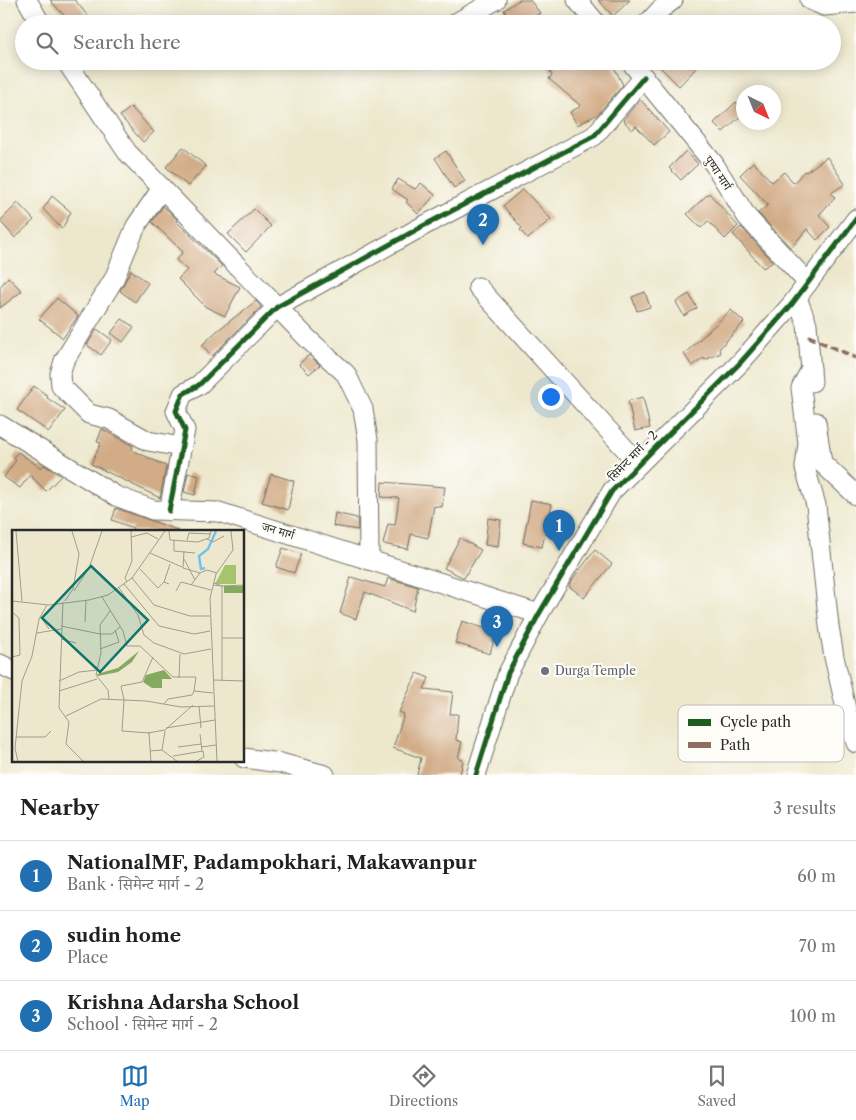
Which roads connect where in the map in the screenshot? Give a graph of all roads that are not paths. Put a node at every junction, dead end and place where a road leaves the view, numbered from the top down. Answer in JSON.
{"nodes":[{"id":1,"x":28,"y":0,"type":"edge"},
{"id":2,"x":496,"y":0,"type":"edge"},
{"id":3,"x":577,"y":0,"type":"edge"},
{"id":4,"x":673,"y":0,"type":"edge"},
{"id":5,"x":810,"y":0,"type":"edge"},
{"id":6,"x":856,"y":4,"type":"edge"},
{"id":7,"x":36,"y":15,"type":"edge"},
{"id":8,"x":470,"y":15,"type":"edge"},
{"id":9,"x":590,"y":15,"type":"edge"},
{"id":10,"x":655,"y":15,"type":"edge"},
{"id":11,"x":72,"y":70,"type":"edge"},
{"id":12,"x":638,"y":70,"type":"edge"},
{"id":13,"x":644,"y":77,"type":"junction"},
{"id":14,"x":162,"y":188,"type":"junction"},
{"id":15,"x":856,"y":219,"type":"edge"},
{"id":16,"x":478,"y":287,"type":"dead end"},
{"id":17,"x":802,"y":291,"type":"junction"},
{"id":18,"x":277,"y":307,"type":"junction"},
{"id":19,"x":811,"y":370,"type":"junction"},
{"id":20,"x":0,"y":425,"type":"edge"},
{"id":21,"x":181,"y":448,"type":"junction"},
{"id":22,"x":638,"y":464,"type":"junction"},
{"id":23,"x":856,"y":495,"type":"edge"},
{"id":24,"x":169,"y":510,"type":"junction"},
{"id":25,"x":369,"y":560,"type":"junction"},
{"id":26,"x":539,"y":614,"type":"junction"},
{"id":27,"x":0,"y":664,"type":"edge"},
{"id":28,"x":12,"y":670,"type":"edge"},
{"id":29,"x":856,"y":743,"type":"edge"},
{"id":30,"x":245,"y":758,"type":"edge"},
{"id":31,"x":324,"y":775,"type":"edge"},
{"id":32,"x":476,"y":775,"type":"edge"}],
"edges":[{"from":1,"to":7,"type":"street"},
{"from":2,"to":8,"type":"street"},
{"from":3,"to":9,"type":"street"},
{"from":4,"to":10,"type":"street"},
{"from":5,"to":6,"type":"street"},
{"from":11,"to":14,"type":"street"},
{"from":12,"to":13,"type":"street","name":"पुष्पा मार्ग"},
{"from":13,"to":17,"type":"street","name":"पुष्पा मार्ग"},
{"from":13,"to":18,"type":"street"},
{"from":14,"to":18,"type":"street"},
{"from":14,"to":21,"type":"street"},
{"from":15,"to":17,"type":"street","name":"सिमेन्ट मार्ग - 2"},
{"from":16,"to":22,"type":"street"},
{"from":17,"to":19,"type":"street"},
{"from":17,"to":22,"type":"street","name":"सिमेन्ट मार्ग - 2"},
{"from":18,"to":21,"type":"street"},
{"from":18,"to":25,"type":"street"},
{"from":19,"to":23,"type":"street"},
{"from":19,"to":29,"type":"street"},
{"from":20,"to":24,"type":"street","name":"जन मार्ग"},
{"from":21,"to":24,"type":"street"},
{"from":22,"to":26,"type":"street","name":"सिमेन्ट मार्ग - 2"},
{"from":24,"to":25,"type":"street","name":"जन मार्ग"},
{"from":25,"to":26,"type":"street","name":"जन मार्ग"},
{"from":26,"to":32,"type":"street","name":"सिमेन्ट मार्ग - 2"},
{"from":27,"to":28,"type":"street"},
{"from":30,"to":31,"type":"street"}]}
